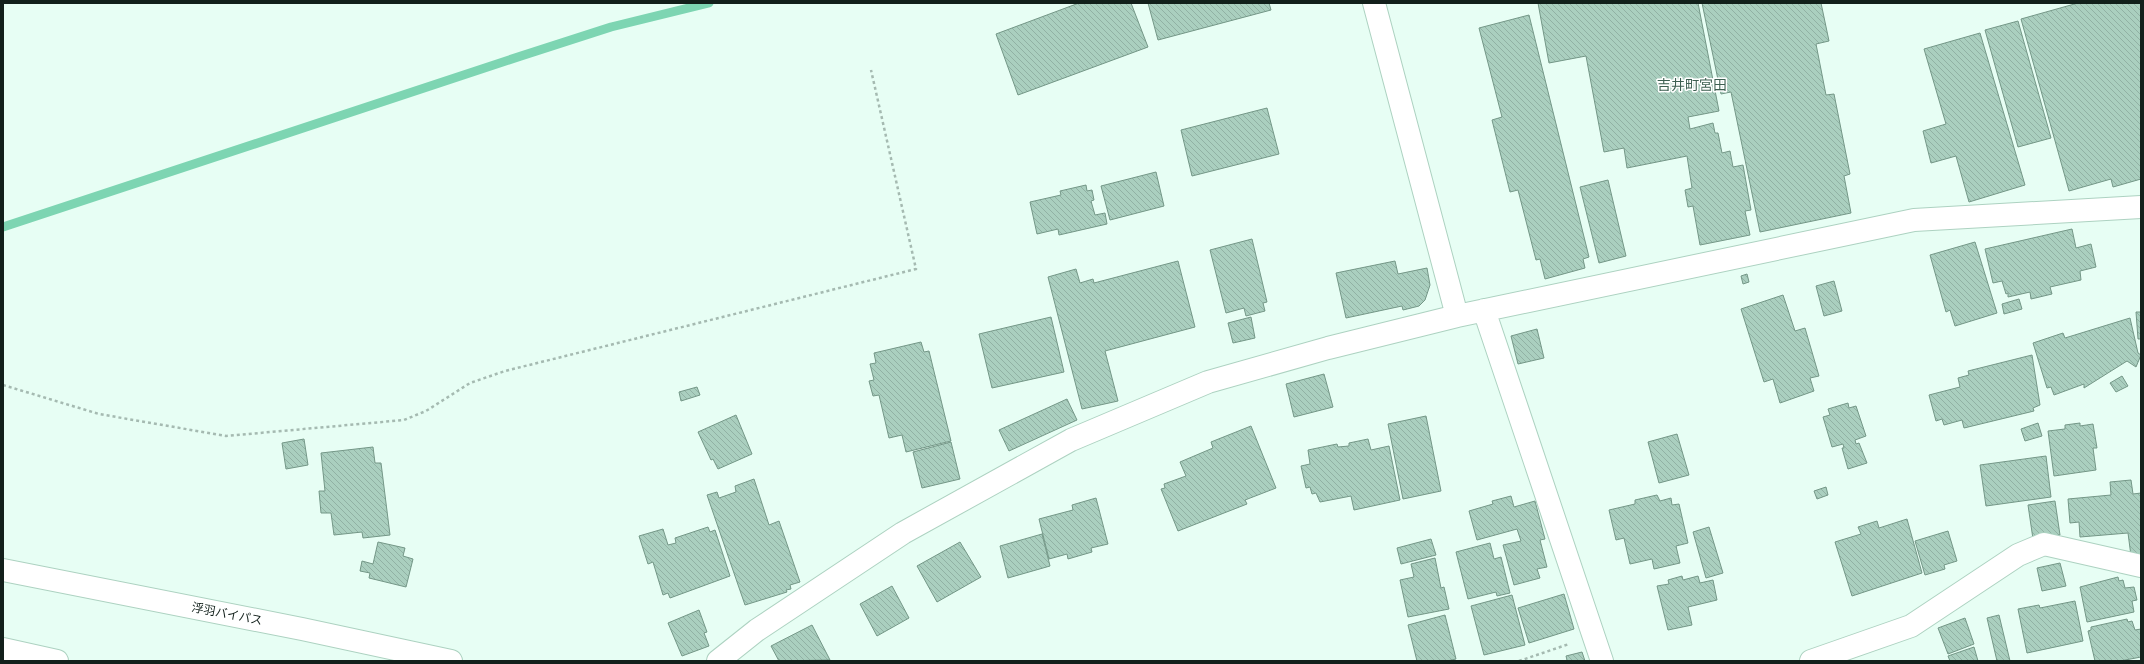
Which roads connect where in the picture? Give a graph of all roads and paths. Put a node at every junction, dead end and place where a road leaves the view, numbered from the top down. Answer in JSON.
{"nodes":[{"id":1,"x":1374,"y":3,"type":"edge"},
{"id":2,"x":871,"y":70,"type":"dead end"},
{"id":3,"x":2141,"y":207,"type":"edge"},
{"id":4,"x":1484,"y":310,"type":"junction"},
{"id":5,"x":1457,"y":316,"type":"junction"},
{"id":6,"x":3,"y":385,"type":"edge"},
{"id":7,"x":2141,"y":566,"type":"edge"},
{"id":8,"x":3,"y":570,"type":"edge"},
{"id":9,"x":757,"y":630,"type":"junction"},
{"id":10,"x":1594,"y":636,"type":"junction"},
{"id":11,"x":3,"y":649,"type":"edge"},
{"id":12,"x":57,"y":661,"type":"edge"},
{"id":13,"x":451,"y":661,"type":"edge"},
{"id":14,"x":718,"y":661,"type":"edge"},
{"id":15,"x":743,"y":661,"type":"edge"},
{"id":16,"x":1519,"y":661,"type":"edge"},
{"id":17,"x":1602,"y":661,"type":"edge"},
{"id":18,"x":1811,"y":661,"type":"edge"}],
"edges":[{"from":1,"to":5,"type":"main road"},
{"from":2,"to":6,"type":"path"},
{"from":3,"to":4,"type":"main road"},
{"from":4,"to":5,"type":"main road"},
{"from":4,"to":10,"type":"main road"},
{"from":5,"to":9,"type":"main road"},
{"from":7,"to":18,"type":"main road"},
{"from":8,"to":13,"type":"main road","name":"浮羽バイパス"},
{"from":9,"to":14,"type":"main road"},
{"from":9,"to":15,"type":"main road"},
{"from":10,"to":16,"type":"path"},
{"from":10,"to":17,"type":"main road"},
{"from":11,"to":12,"type":"main road"}]}
